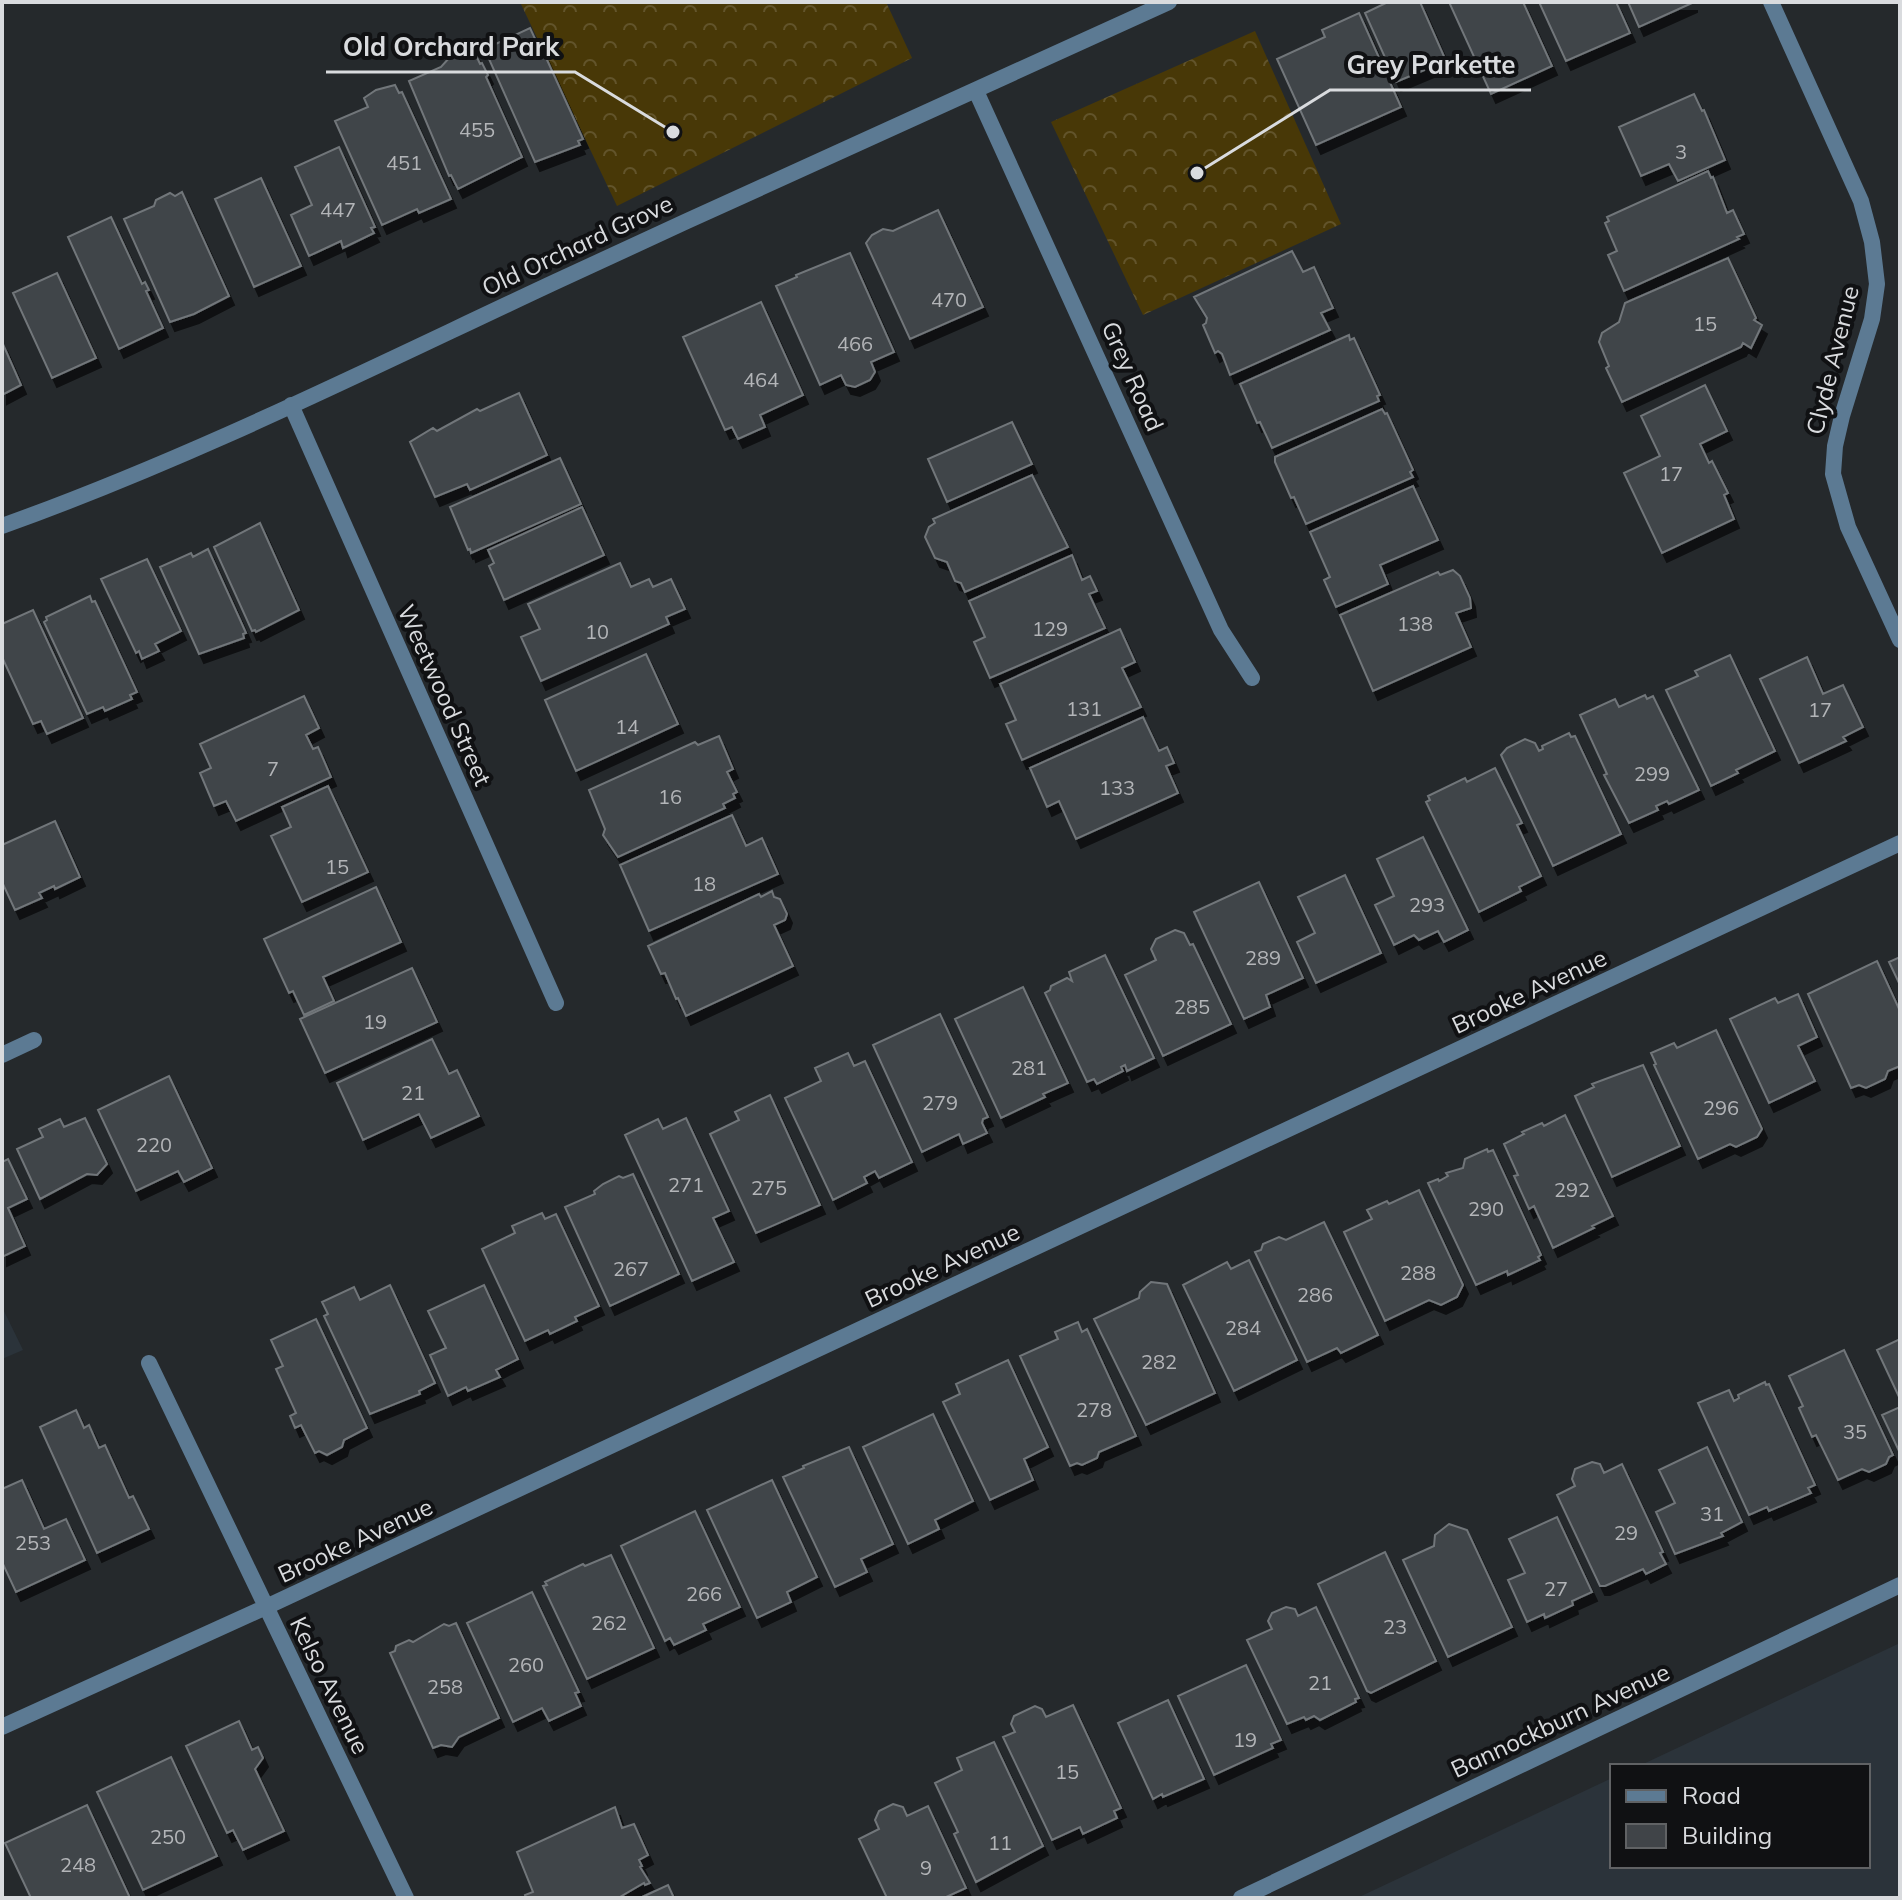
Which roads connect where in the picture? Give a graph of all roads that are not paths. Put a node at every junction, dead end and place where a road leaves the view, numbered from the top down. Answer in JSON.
{"nodes":[{"id":1,"x":1169,"y":2,"type":"edge"},
{"id":2,"x":1771,"y":2,"type":"edge"},
{"id":3,"x":976,"y":91,"type":"junction"},
{"id":4,"x":291,"y":405,"type":"junction"},
{"id":5,"x":2,"y":526,"type":"edge"},
{"id":6,"x":1900,"y":640,"type":"edge"},
{"id":7,"x":1252,"y":678,"type":"dead end"},
{"id":8,"x":1900,"y":843,"type":"edge"},
{"id":9,"x":556,"y":1003,"type":"dead end"},
{"id":10,"x":34,"y":1040,"type":"dead end"},
{"id":11,"x":2,"y":1055,"type":"edge"},
{"id":12,"x":149,"y":1363,"type":"dead end"},
{"id":13,"x":1900,"y":1585,"type":"edge"},
{"id":14,"x":266,"y":1607,"type":"junction"},
{"id":15,"x":2,"y":1727,"type":"edge"},
{"id":16,"x":406,"y":1898,"type":"edge"},
{"id":17,"x":1241,"y":1898,"type":"edge"}],
"edges":[{"from":1,"to":3,"type":"street","name":"Old Orchard Grove"},
{"from":2,"to":6,"type":"street","name":"Clyde Avenue"},
{"from":3,"to":4,"type":"street","name":"Old Orchard Grove"},
{"from":3,"to":7,"type":"street","name":"Grey Road"},
{"from":4,"to":5,"type":"street","name":"Old Orchard Grove"},
{"from":4,"to":9,"type":"street","name":"Weetwood Street"},
{"from":8,"to":14,"type":"street","name":"Brooke Avenue"},
{"from":10,"to":11,"type":"street"},
{"from":12,"to":14,"type":"street","name":"Kelso Avenue"},
{"from":13,"to":17,"type":"street","name":"Bannockburn Avenue"},
{"from":14,"to":15,"type":"street","name":"Brooke Avenue"},
{"from":14,"to":16,"type":"street","name":"Kelso Avenue"}]}
